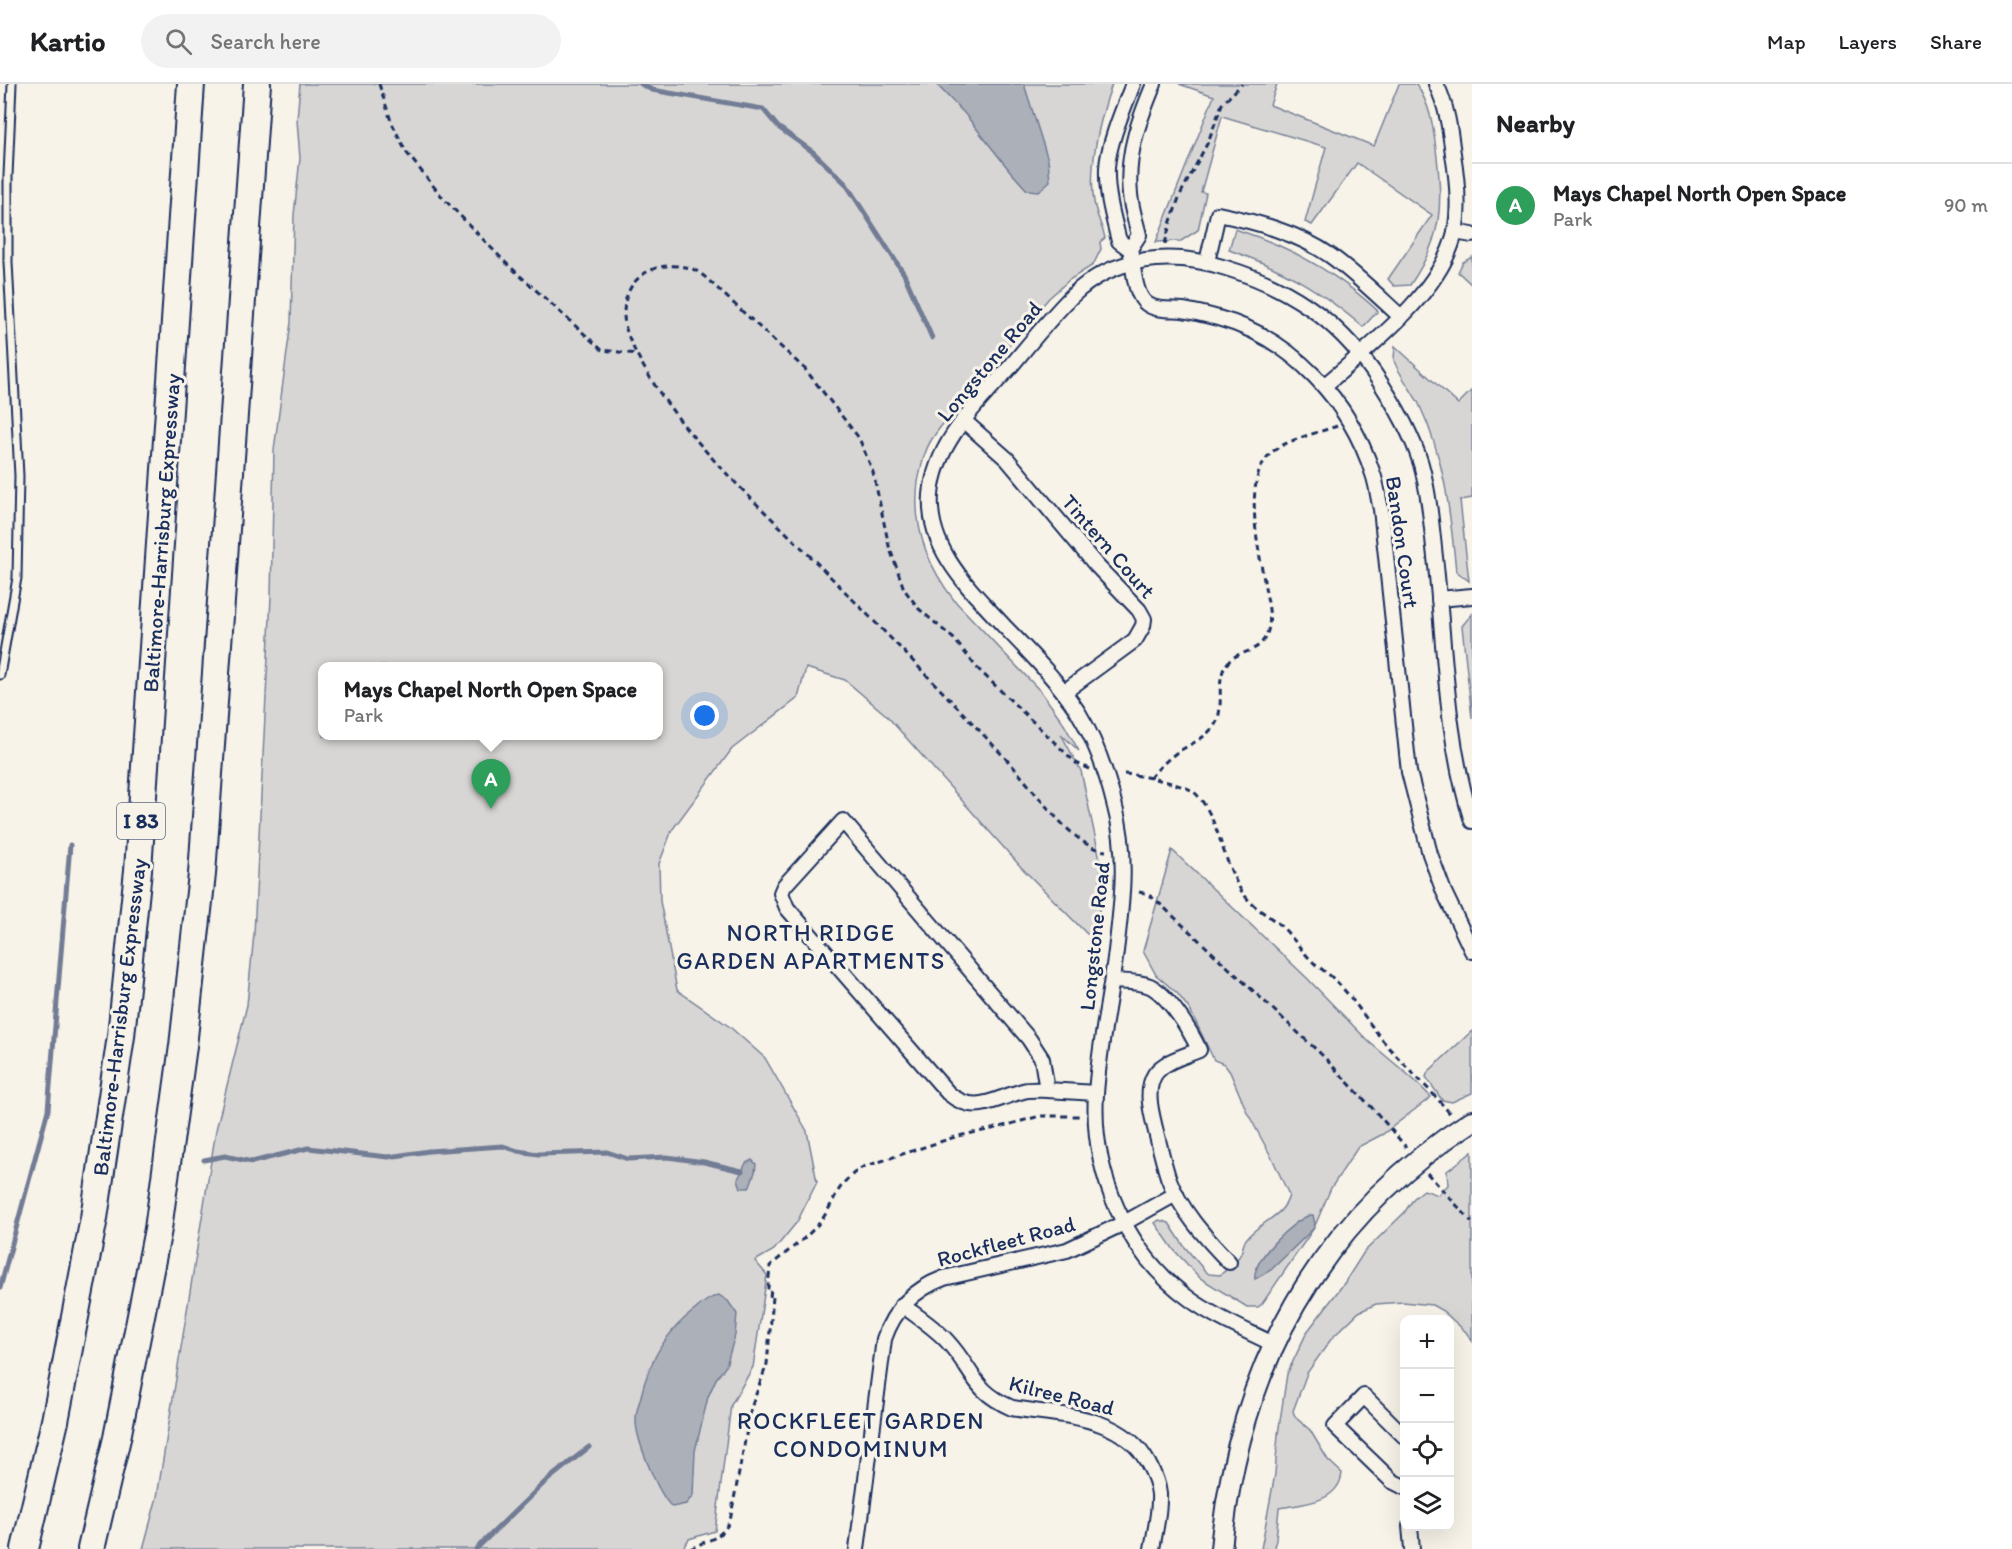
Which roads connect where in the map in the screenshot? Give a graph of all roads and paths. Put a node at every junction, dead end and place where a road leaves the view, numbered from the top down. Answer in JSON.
{"nodes":[{"id":1,"x":12,"y":84,"type":"edge"},
{"id":2,"x":191,"y":84,"type":"edge"},
{"id":3,"x":257,"y":84,"type":"edge"},
{"id":4,"x":379,"y":84,"type":"edge"},
{"id":5,"x":1133,"y":84,"type":"edge"},
{"id":6,"x":1154,"y":84,"type":"edge"},
{"id":7,"x":1242,"y":84,"type":"edge"},
{"id":8,"x":1436,"y":84,"type":"edge"},
{"id":9,"x":1455,"y":232,"type":"junction"},
{"id":10,"x":1472,"y":236,"type":"edge"},
{"id":11,"x":1131,"y":255,"type":"junction"},
{"id":12,"x":1162,"y":257,"type":"junction"},
{"id":13,"x":1207,"y":262,"type":"junction"},
{"id":14,"x":1401,"y":317,"type":"junction"},
{"id":15,"x":637,"y":354,"type":"junction"},
{"id":16,"x":1361,"y":354,"type":"junction"},
{"id":17,"x":1324,"y":386,"type":"junction"},
{"id":18,"x":963,"y":420,"type":"junction"},
{"id":19,"x":1350,"y":423,"type":"junction"},
{"id":20,"x":1472,"y":596,"type":"edge"},
{"id":21,"x":1439,"y":599,"type":"junction"},
{"id":22,"x":0,"y":675,"type":"edge"},
{"id":23,"x":1064,"y":692,"type":"junction"},
{"id":24,"x":1124,"y":774,"type":"dead end"},
{"id":25,"x":1107,"y":776,"type":"junction"},
{"id":26,"x":1150,"y":778,"type":"junction"},
{"id":27,"x":1471,"y":814,"type":"edge"},
{"id":28,"x":1106,"y":851,"type":"dead end"},
{"id":29,"x":1139,"y":892,"type":"dead end"},
{"id":30,"x":1472,"y":951,"type":"edge"},
{"id":31,"x":1112,"y":981,"type":"junction"},
{"id":32,"x":1047,"y":1090,"type":"junction"},
{"id":33,"x":1096,"y":1093,"type":"junction"},
{"id":34,"x":1080,"y":1116,"type":"dead end"},
{"id":35,"x":1467,"y":1125,"type":"edge"},
{"id":36,"x":1416,"y":1161,"type":"junction"},
{"id":37,"x":1176,"y":1194,"type":"junction"},
{"id":38,"x":1472,"y":1222,"type":"edge"},
{"id":39,"x":1124,"y":1223,"type":"junction"},
{"id":40,"x":1229,"y":1262,"type":"dead end"},
{"id":41,"x":902,"y":1305,"type":"junction"},
{"id":42,"x":1273,"y":1344,"type":"junction"},
{"id":43,"x":1400,"y":1432,"type":"edge"},
{"id":44,"x":1400,"y":1485,"type":"edge"},
{"id":45,"x":1410,"y":1531,"type":"edge"},
{"id":46,"x":25,"y":1549,"type":"edge"},
{"id":47,"x":91,"y":1549,"type":"edge"},
{"id":48,"x":690,"y":1549,"type":"edge"},
{"id":49,"x":857,"y":1549,"type":"edge"},
{"id":50,"x":1152,"y":1549,"type":"edge"},
{"id":51,"x":1221,"y":1549,"type":"edge"},
{"id":52,"x":1412,"y":1549,"type":"edge"}],
"edges":[{"from":1,"to":22,"type":"lane"},
{"from":2,"to":46,"type":"highway","name":"Baltimore-Harrisburg Expressway","number":"I 83"},
{"from":3,"to":47,"type":"highway"},
{"from":4,"to":15,"type":"path"},
{"from":5,"to":11,"type":"street"},
{"from":6,"to":11,"type":"street"},
{"from":7,"to":12,"type":"path"},
{"from":8,"to":9,"type":"street"},
{"from":9,"to":10,"type":"street"},
{"from":9,"to":14,"type":"street"},
{"from":11,"to":12,"type":"street","name":"Longstone Road"},
{"from":11,"to":17,"type":"street","name":"Bandon Court"},
{"from":11,"to":18,"type":"street","name":"Longstone Road"},
{"from":12,"to":13,"type":"street","name":"Longstone Road"},
{"from":13,"to":14,"type":"street"},
{"from":13,"to":16,"type":"street","name":"Longstone Road"},
{"from":14,"to":16,"type":"street"},
{"from":15,"to":25,"type":"path"},
{"from":15,"to":28,"type":"path"},
{"from":16,"to":17,"type":"street"},
{"from":16,"to":21,"type":"street","name":"Longstone Road"},
{"from":17,"to":19,"type":"street","name":"Bandon Court"},
{"from":18,"to":23,"type":"street","name":"Longstone Road"},
{"from":18,"to":23,"type":"street","name":"Tintern Court"},
{"from":19,"to":26,"type":"path"},
{"from":19,"to":30,"type":"street","name":"Bandon Court"},
{"from":20,"to":21,"type":"street"},
{"from":21,"to":27,"type":"street","name":"Longstone Road"},
{"from":23,"to":25,"type":"street","name":"Longstone Road"},
{"from":24,"to":26,"type":"path"},
{"from":25,"to":31,"type":"street","name":"Longstone Road"},
{"from":26,"to":35,"type":"path"},
{"from":29,"to":36,"type":"path"},
{"from":31,"to":33,"type":"street","name":"Longstone Road"},
{"from":31,"to":37,"type":"street"},
{"from":32,"to":32,"type":"street"},
{"from":32,"to":33,"type":"street"},
{"from":33,"to":39,"type":"street","name":"Longstone Road"},
{"from":34,"to":48,"type":"path"},
{"from":35,"to":36,"type":"main road"},
{"from":36,"to":38,"type":"path"},
{"from":36,"to":42,"type":"main road"},
{"from":37,"to":39,"type":"street","name":"Rockfleet Road"},
{"from":37,"to":40,"type":"street"},
{"from":39,"to":41,"type":"street","name":"Rockfleet Road"},
{"from":39,"to":42,"type":"street","name":"Longstone Road"},
{"from":41,"to":49,"type":"street","name":"Rockfleet Road"},
{"from":41,"to":50,"type":"street","name":"Kilree Road"},
{"from":42,"to":51,"type":"main road"},
{"from":43,"to":44,"type":"street"},
{"from":45,"to":52,"type":"street"}]}
